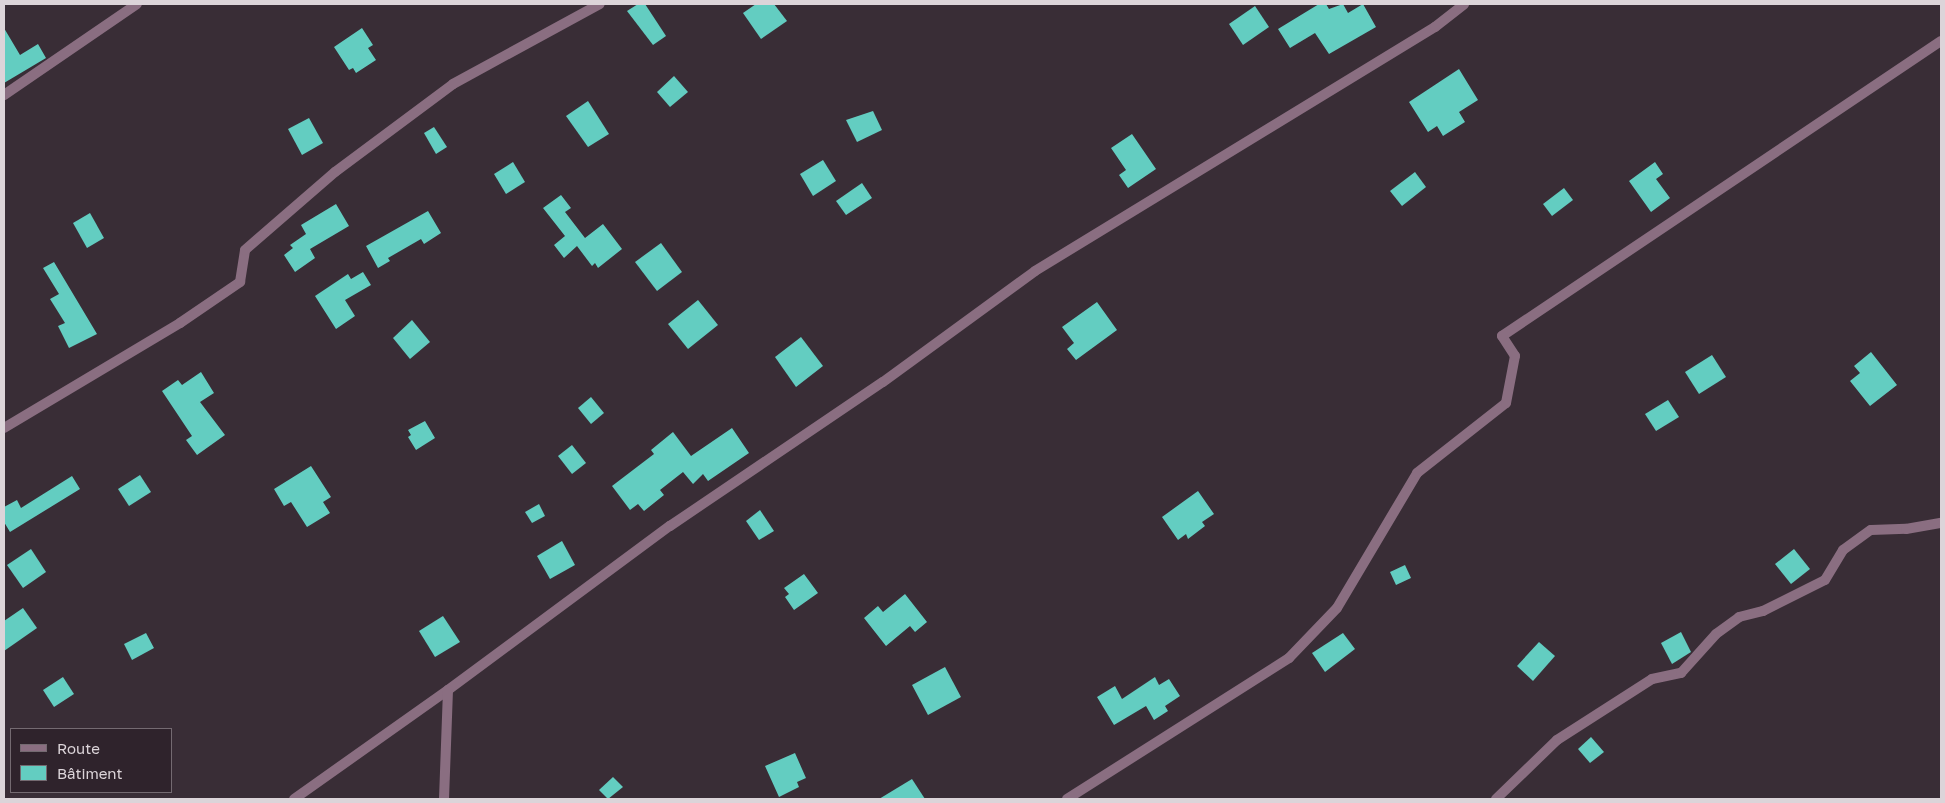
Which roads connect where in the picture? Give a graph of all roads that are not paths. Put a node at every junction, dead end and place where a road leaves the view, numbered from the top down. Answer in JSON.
{"nodes":[{"id":1,"x":137,"y":4,"type":"edge"},
{"id":2,"x":600,"y":4,"type":"edge"},
{"id":3,"x":1464,"y":4,"type":"edge"},
{"id":4,"x":1941,"y":41,"type":"edge"},
{"id":5,"x":4,"y":95,"type":"edge"},
{"id":6,"x":4,"y":428,"type":"edge"},
{"id":7,"x":1941,"y":523,"type":"edge"},
{"id":8,"x":448,"y":690,"type":"junction"},
{"id":9,"x":294,"y":799,"type":"edge"},
{"id":10,"x":444,"y":799,"type":"edge"},
{"id":11,"x":1066,"y":799,"type":"edge"},
{"id":12,"x":1496,"y":799,"type":"edge"}],
"edges":[{"from":1,"to":5,"type":"street"},
{"from":2,"to":6,"type":"street"},
{"from":3,"to":8,"type":"street"},
{"from":4,"to":11,"type":"street"},
{"from":7,"to":12,"type":"street"},
{"from":8,"to":9,"type":"street"},
{"from":8,"to":10,"type":"street"}]}
